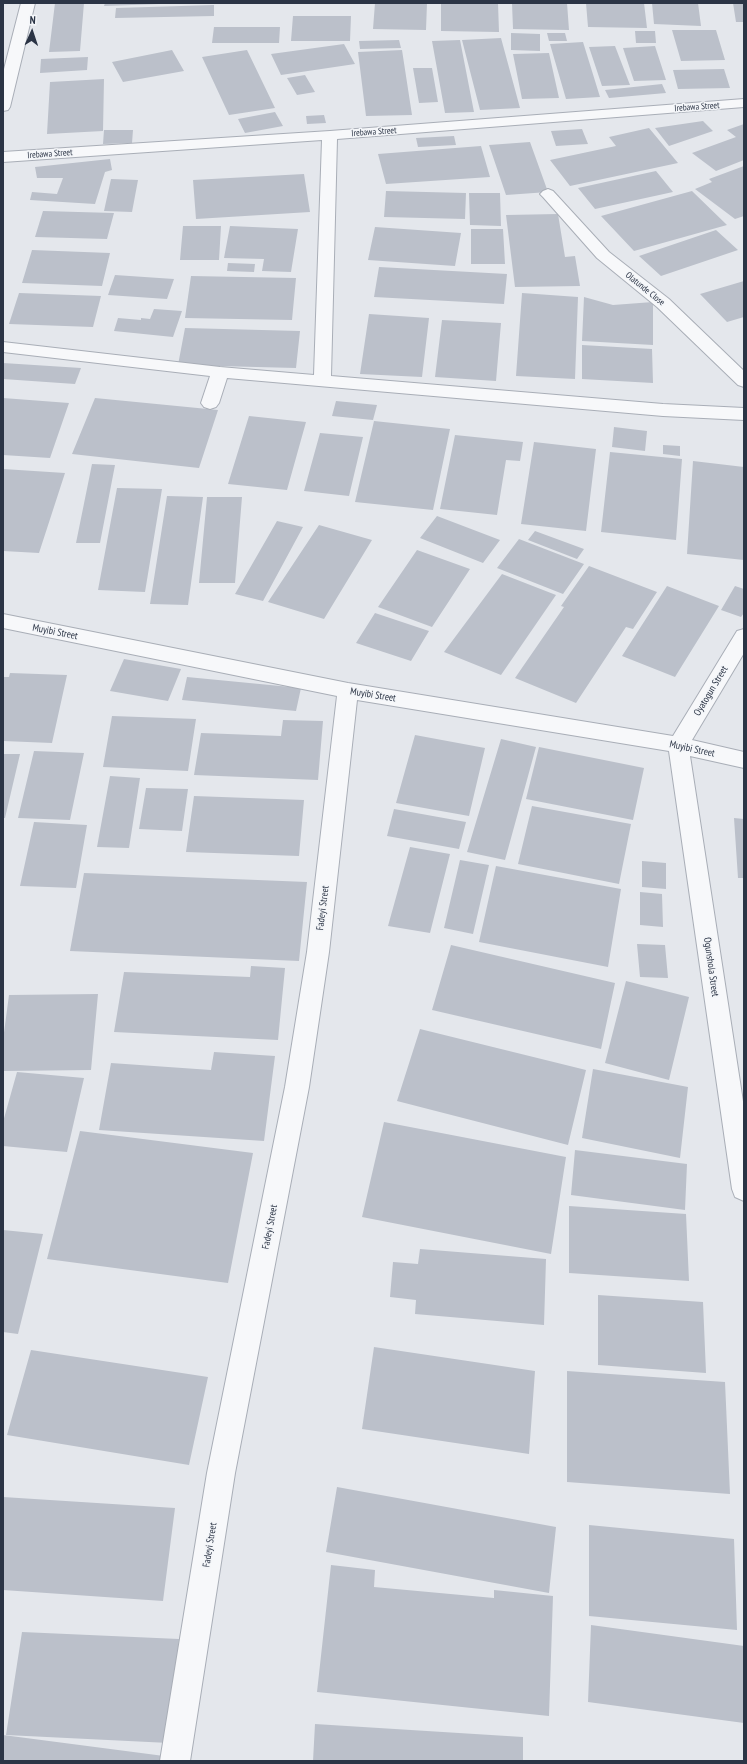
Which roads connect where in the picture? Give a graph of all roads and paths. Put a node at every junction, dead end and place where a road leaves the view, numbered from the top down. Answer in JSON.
{"nodes":[{"id":1,"x":28,"y":3,"type":"edge"},
{"id":2,"x":743,"y":105,"type":"edge"},
{"id":3,"x":3,"y":107,"type":"edge"},
{"id":4,"x":330,"y":135,"type":"junction"},
{"id":5,"x":3,"y":158,"type":"edge"},
{"id":6,"x":548,"y":194,"type":"dead end"},
{"id":7,"x":3,"y":347,"type":"edge"},
{"id":8,"x":220,"y":372,"type":"junction"},
{"id":9,"x":322,"y":379,"type":"junction"},
{"id":10,"x":744,"y":381,"type":"edge"},
{"id":11,"x":210,"y":403,"type":"dead end"},
{"id":12,"x":744,"y":414,"type":"edge"},
{"id":13,"x":3,"y":621,"type":"edge"},
{"id":14,"x":744,"y":636,"type":"edge"},
{"id":15,"x":348,"y":691,"type":"junction"},
{"id":16,"x":678,"y":745,"type":"junction"},
{"id":17,"x":744,"y":760,"type":"edge"},
{"id":18,"x":744,"y":1189,"type":"edge"},
{"id":19,"x":175,"y":1761,"type":"edge"}],
"edges":[{"from":1,"to":3,"type":"street"},
{"from":2,"to":4,"type":"street","name":"Irebawa Street"},
{"from":4,"to":5,"type":"street","name":"Irebawa Street"},
{"from":4,"to":9,"type":"street"},
{"from":6,"to":10,"type":"street","name":"Olatunde Close"},
{"from":7,"to":8,"type":"street"},
{"from":8,"to":9,"type":"street"},
{"from":8,"to":11,"type":"street"},
{"from":9,"to":12,"type":"street"},
{"from":13,"to":15,"type":"street","name":"Muyibi Street"},
{"from":14,"to":16,"type":"street","name":"Oyatogun Street"},
{"from":15,"to":16,"type":"street","name":"Muyibi Street"},
{"from":15,"to":19,"type":"street","name":"Fadeyi Street"},
{"from":16,"to":17,"type":"street","name":"Muyibi Street"},
{"from":16,"to":18,"type":"street","name":"Ogunshola Street"}]}
